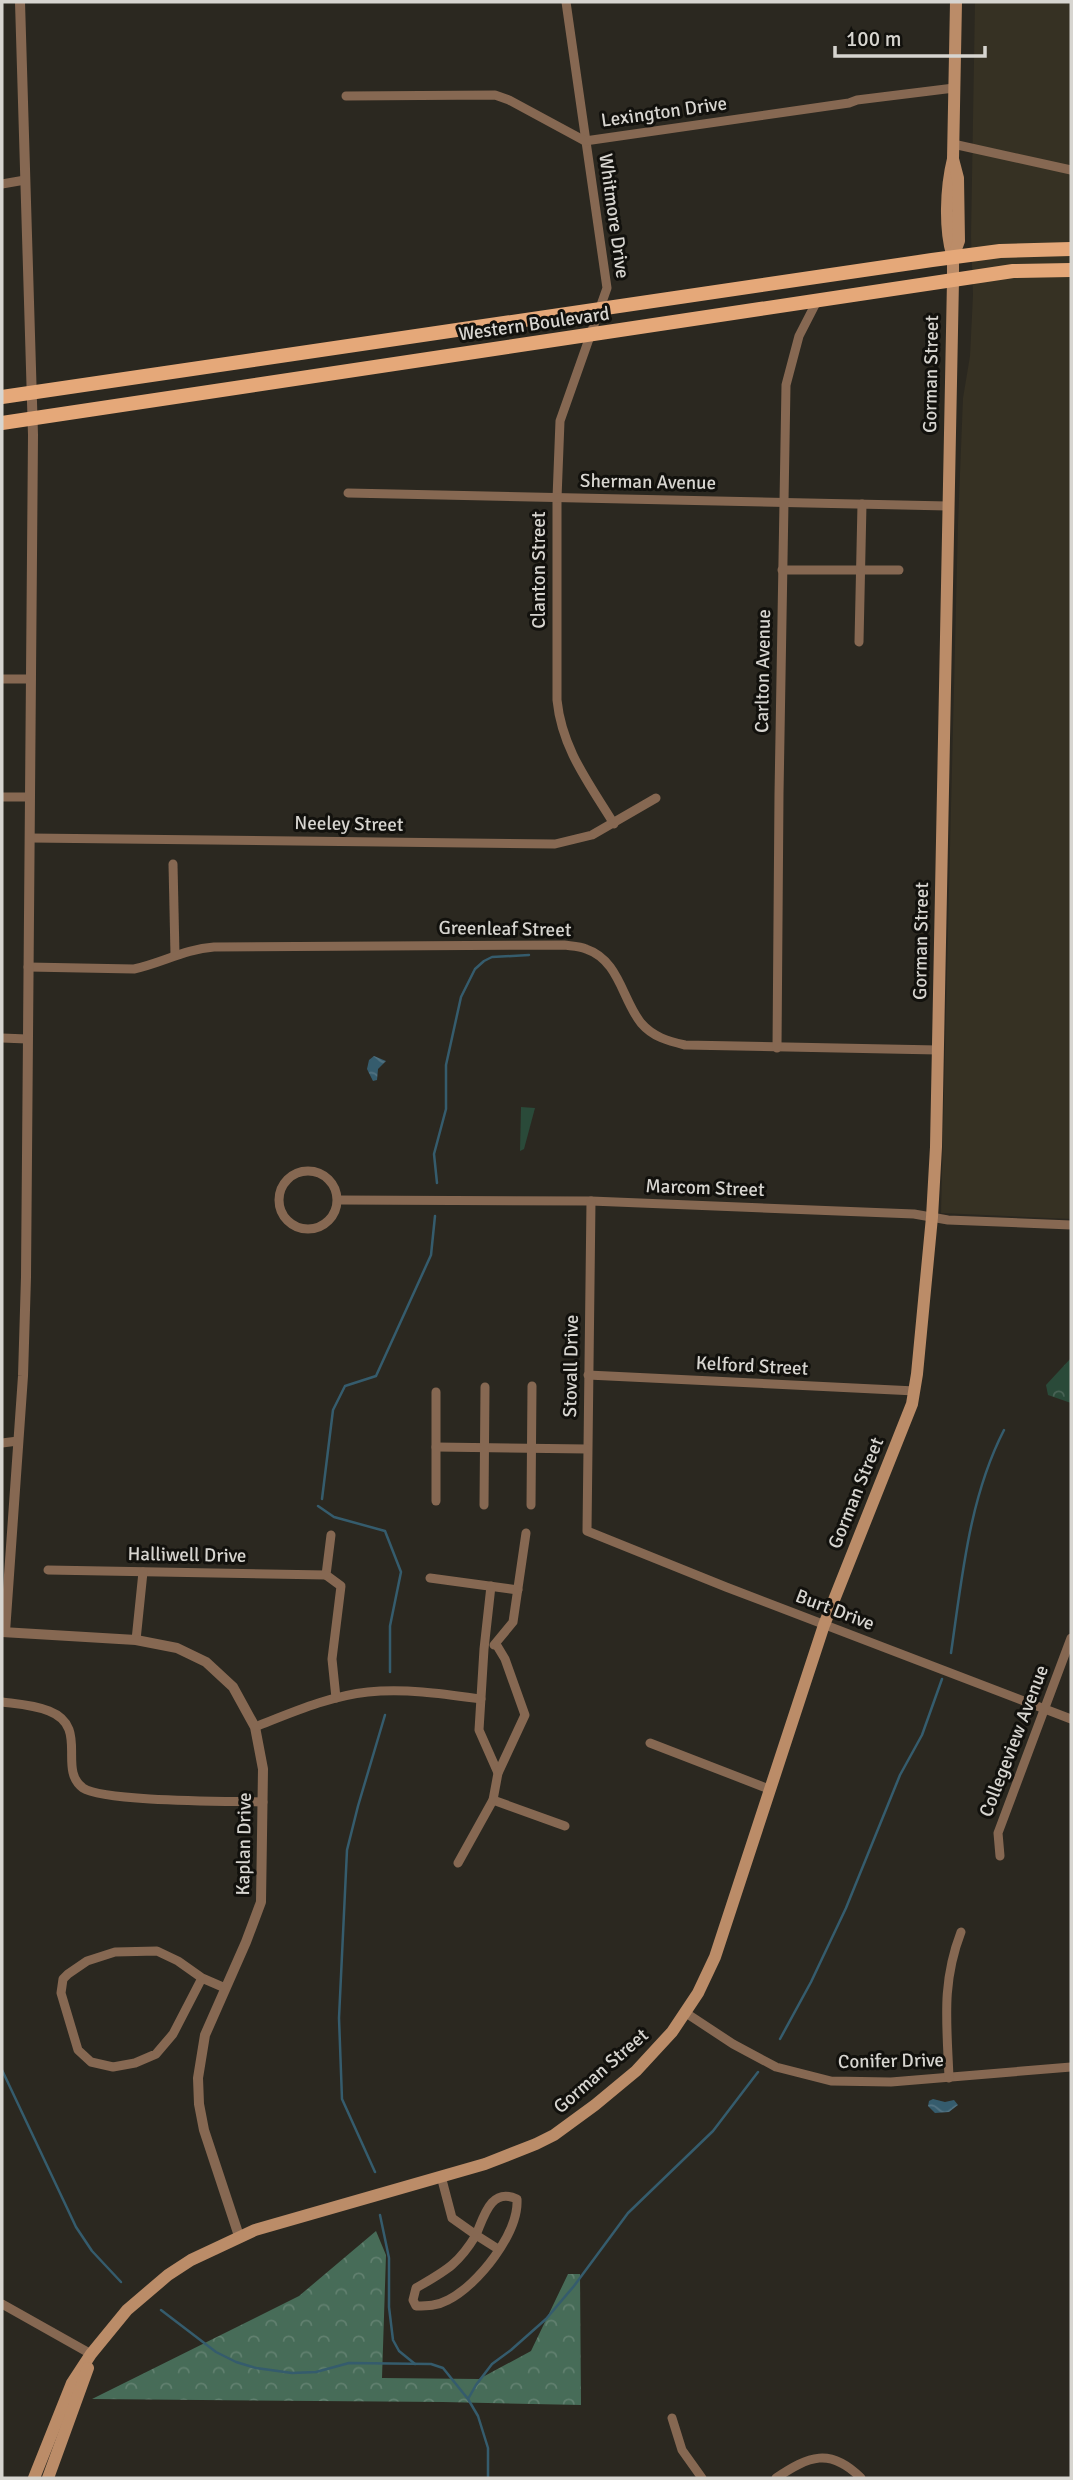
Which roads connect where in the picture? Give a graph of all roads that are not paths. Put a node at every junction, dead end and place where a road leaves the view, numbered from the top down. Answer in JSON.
{"nodes":[{"id":1,"x":20,"y":2,"type":"edge"},
{"id":2,"x":566,"y":2,"type":"edge"},
{"id":3,"x":956,"y":2,"type":"edge"},
{"id":4,"x":954,"y":88,"type":"junction"},
{"id":5,"x":346,"y":96,"type":"dead end"},
{"id":6,"x":586,"y":141,"type":"junction"},
{"id":7,"x":953,"y":144,"type":"junction"},
{"id":8,"x":1071,"y":170,"type":"edge"},
{"id":9,"x":25,"y":180,"type":"junction"},
{"id":10,"x":2,"y":184,"type":"edge"},
{"id":11,"x":1071,"y":249,"type":"edge"},
{"id":12,"x":953,"y":257,"type":"junction"},
{"id":13,"x":1071,"y":270,"type":"edge"},
{"id":14,"x":953,"y":280,"type":"junction"},
{"id":15,"x":817,"y":301,"type":"junction"},
{"id":16,"x":600,"y":310,"type":"junction"},
{"id":17,"x":590,"y":335,"type":"junction"},
{"id":18,"x":2,"y":397,"type":"edge"},
{"id":19,"x":32,"y":405,"type":"junction"},
{"id":20,"x":2,"y":423,"type":"edge"},
{"id":21,"x":348,"y":493,"type":"dead end"},
{"id":22,"x":557,"y":498,"type":"junction"},
{"id":23,"x":784,"y":502,"type":"junction"},
{"id":24,"x":862,"y":504,"type":"junction"},
{"id":25,"x":948,"y":506,"type":"junction"},
{"id":26,"x":782,"y":570,"type":"junction"},
{"id":27,"x":860,"y":570,"type":"junction"},
{"id":28,"x":899,"y":570,"type":"dead end"},
{"id":29,"x":859,"y":642,"type":"dead end"},
{"id":30,"x":2,"y":679,"type":"edge"},
{"id":31,"x":31,"y":679,"type":"junction"},
{"id":32,"x":2,"y":797,"type":"edge"},
{"id":33,"x":30,"y":797,"type":"junction"},
{"id":34,"x":656,"y":798,"type":"dead end"},
{"id":35,"x":614,"y":824,"type":"junction"},
{"id":36,"x":30,"y":838,"type":"junction"},
{"id":37,"x":173,"y":864,"type":"dead end"},
{"id":38,"x":175,"y":955,"type":"junction"},
{"id":39,"x":28,"y":967,"type":"junction"},
{"id":40,"x":2,"y":1038,"type":"edge"},
{"id":41,"x":27,"y":1039,"type":"junction"},
{"id":42,"x":777,"y":1048,"type":"junction"},
{"id":43,"x":938,"y":1050,"type":"junction"},
{"id":44,"x":338,"y":1200,"type":"junction"},
{"id":45,"x":591,"y":1201,"type":"junction"},
{"id":46,"x":932,"y":1217,"type":"junction"},
{"id":47,"x":1071,"y":1225,"type":"edge"},
{"id":48,"x":588,"y":1376,"type":"junction"},
{"id":49,"x":532,"y":1386,"type":"dead end"},
{"id":50,"x":485,"y":1387,"type":"dead end"},
{"id":51,"x":915,"y":1391,"type":"junction"},
{"id":52,"x":436,"y":1392,"type":"dead end"},
{"id":53,"x":18,"y":1441,"type":"junction"},
{"id":54,"x":2,"y":1443,"type":"edge"},
{"id":55,"x":436,"y":1447,"type":"junction"},
{"id":56,"x":484,"y":1447,"type":"junction"},
{"id":57,"x":532,"y":1448,"type":"junction"},
{"id":58,"x":587,"y":1448,"type":"junction"},
{"id":59,"x":436,"y":1501,"type":"dead end"},
{"id":60,"x":484,"y":1504,"type":"dead end"},
{"id":61,"x":531,"y":1505,"type":"dead end"},
{"id":62,"x":587,"y":1531,"type":"joint"},
{"id":63,"x":526,"y":1533,"type":"dead end"},
{"id":64,"x":331,"y":1535,"type":"dead end"},
{"id":65,"x":48,"y":1570,"type":"dead end"},
{"id":66,"x":143,"y":1572,"type":"junction"},
{"id":67,"x":326,"y":1575,"type":"junction"},
{"id":68,"x":430,"y":1578,"type":"dead end"},
{"id":69,"x":491,"y":1586,"type":"junction"},
{"id":70,"x":518,"y":1590,"type":"junction"},
{"id":71,"x":824,"y":1625,"type":"junction"},
{"id":72,"x":3,"y":1632,"type":"edge"},
{"id":73,"x":1071,"y":1638,"type":"edge"},
{"id":74,"x":136,"y":1640,"type":"junction"},
{"id":75,"x":496,"y":1644,"type":"junction"},
{"id":76,"x":484,"y":1649,"type":"junction"},
{"id":77,"x":336,"y":1698,"type":"junction"},
{"id":78,"x":481,"y":1699,"type":"junction"},
{"id":79,"x":2,"y":1702,"type":"edge"},
{"id":80,"x":1045,"y":1709,"type":"junction"},
{"id":81,"x":1071,"y":1719,"type":"edge"},
{"id":82,"x":255,"y":1727,"type":"junction"},
{"id":83,"x":650,"y":1743,"type":"dead end"},
{"id":84,"x":498,"y":1773,"type":"junction"},
{"id":85,"x":769,"y":1789,"type":"junction"},
{"id":86,"x":493,"y":1800,"type":"junction"},
{"id":87,"x":263,"y":1802,"type":"junction"},
{"id":88,"x":565,"y":1826,"type":"dead end"},
{"id":89,"x":1000,"y":1856,"type":"dead end"},
{"id":90,"x":458,"y":1863,"type":"dead end"},
{"id":91,"x":961,"y":1933,"type":"dead end"},
{"id":92,"x":202,"y":1978,"type":"junction"},
{"id":93,"x":225,"y":1988,"type":"junction"},
{"id":94,"x":685,"y":2013,"type":"junction"},
{"id":95,"x":1071,"y":2067,"type":"edge"},
{"id":96,"x":949,"y":2078,"type":"junction"},
{"id":97,"x":441,"y":2176,"type":"junction"},
{"id":98,"x":476,"y":2235,"type":"junction"},
{"id":99,"x":239,"y":2236,"type":"junction"},
{"id":100,"x":498,"y":2249,"type":"junction"},
{"id":101,"x":2,"y":2304,"type":"edge"},
{"id":102,"x":91,"y":2354,"type":"junction"},
{"id":103,"x":672,"y":2418,"type":"dead end"},
{"id":104,"x":34,"y":2478,"type":"edge"},
{"id":105,"x":48,"y":2478,"type":"edge"},
{"id":106,"x":702,"y":2478,"type":"edge"},
{"id":107,"x":776,"y":2478,"type":"edge"},
{"id":108,"x":861,"y":2478,"type":"edge"}],
"edges":[{"from":1,"to":9,"type":"street"},
{"from":2,"to":6,"type":"street","name":"Whitmore Drive"},
{"from":3,"to":4,"type":"main road","name":"Gorman Street"},
{"from":4,"to":6,"type":"street","name":"Lexington Drive"},
{"from":4,"to":7,"type":"main road","name":"Gorman Street"},
{"from":5,"to":6,"type":"street","name":"Lexington Drive"},
{"from":6,"to":16,"type":"street","name":"Whitmore Drive"},
{"from":7,"to":8,"type":"street"},
{"from":7,"to":12,"type":"main road","name":"Gorman Street"},
{"from":9,"to":10,"type":"street"},
{"from":9,"to":19,"type":"street"},
{"from":11,"to":12,"type":"main road","name":"Western Boulevard"},
{"from":12,"to":14,"type":"main road","name":"Gorman Street"},
{"from":12,"to":16,"type":"main road","name":"Western Boulevard"},
{"from":13,"to":14,"type":"main road","name":"Western Boulevard"},
{"from":14,"to":15,"type":"main road","name":"Western Boulevard"},
{"from":14,"to":25,"type":"main road","name":"Gorman Street"},
{"from":15,"to":17,"type":"main road","name":"Western Boulevard"},
{"from":15,"to":23,"type":"street","name":"Carlton Avenue"},
{"from":16,"to":17,"type":"street","name":"Clanton Street"},
{"from":16,"to":19,"type":"main road","name":"Western Boulevard"},
{"from":17,"to":19,"type":"main road","name":"Western Boulevard"},
{"from":17,"to":22,"type":"street","name":"Clanton Street"},
{"from":18,"to":19,"type":"main road","name":"Western Boulevard"},
{"from":19,"to":20,"type":"main road","name":"Western Boulevard"},
{"from":19,"to":31,"type":"street"},
{"from":21,"to":22,"type":"street","name":"Sherman Avenue"},
{"from":22,"to":23,"type":"street","name":"Sherman Avenue"},
{"from":22,"to":35,"type":"street","name":"Clanton Street"},
{"from":23,"to":24,"type":"street","name":"Sherman Avenue"},
{"from":23,"to":26,"type":"street","name":"Carlton Avenue"},
{"from":24,"to":25,"type":"street","name":"Sherman Avenue"},
{"from":24,"to":27,"type":"street"},
{"from":25,"to":43,"type":"main road","name":"Gorman Street"},
{"from":26,"to":27,"type":"street"},
{"from":26,"to":42,"type":"street","name":"Carlton Avenue"},
{"from":27,"to":28,"type":"street"},
{"from":27,"to":29,"type":"street"},
{"from":30,"to":31,"type":"street"},
{"from":31,"to":33,"type":"street"},
{"from":32,"to":33,"type":"street"},
{"from":33,"to":36,"type":"street"},
{"from":34,"to":35,"type":"street","name":"Neeley Street"},
{"from":35,"to":36,"type":"street","name":"Neeley Street"},
{"from":36,"to":39,"type":"street"},
{"from":37,"to":38,"type":"street"},
{"from":38,"to":39,"type":"street","name":"Greenleaf Street"},
{"from":38,"to":42,"type":"street","name":"Greenleaf Street"},
{"from":39,"to":41,"type":"street"},
{"from":40,"to":41,"type":"street"},
{"from":41,"to":53,"type":"street"},
{"from":42,"to":43,"type":"street","name":"Greenleaf Street"},
{"from":43,"to":46,"type":"main road","name":"Gorman Street"},
{"from":44,"to":44,"type":"street"},
{"from":44,"to":45,"type":"street","name":"Marcom Street"},
{"from":45,"to":46,"type":"street","name":"Marcom Street"},
{"from":45,"to":48,"type":"street","name":"Stovall Drive"},
{"from":46,"to":47,"type":"street","name":"Marcom Street"},
{"from":46,"to":51,"type":"main road","name":"Gorman Street"},
{"from":48,"to":51,"type":"street","name":"Kelford Street"},
{"from":48,"to":58,"type":"street","name":"Stovall Drive"},
{"from":49,"to":57,"type":"street"},
{"from":50,"to":56,"type":"street"},
{"from":51,"to":71,"type":"main road","name":"Gorman Street"},
{"from":52,"to":55,"type":"street"},
{"from":53,"to":54,"type":"street"},
{"from":53,"to":72,"type":"street"},
{"from":55,"to":56,"type":"street"},
{"from":55,"to":59,"type":"street"},
{"from":56,"to":57,"type":"street"},
{"from":56,"to":60,"type":"street"},
{"from":57,"to":58,"type":"street"},
{"from":57,"to":61,"type":"street"},
{"from":58,"to":62,"type":"street","name":"Stovall Drive"},
{"from":62,"to":71,"type":"street","name":"Burt Drive"},
{"from":63,"to":70,"type":"street"},
{"from":64,"to":67,"type":"street"},
{"from":65,"to":66,"type":"street","name":"Halliwell Drive"},
{"from":66,"to":67,"type":"street","name":"Halliwell Drive"},
{"from":66,"to":74,"type":"street"},
{"from":67,"to":77,"type":"street"},
{"from":68,"to":69,"type":"street"},
{"from":69,"to":70,"type":"street"},
{"from":69,"to":76,"type":"street"},
{"from":70,"to":75,"type":"street"},
{"from":71,"to":80,"type":"street","name":"Burt Drive"},
{"from":71,"to":85,"type":"main road","name":"Gorman Street"},
{"from":72,"to":74,"type":"street","name":"Kaplan Drive"},
{"from":73,"to":80,"type":"street","name":"Collegeview Avenue"},
{"from":74,"to":82,"type":"street","name":"Kaplan Drive"},
{"from":75,"to":76,"type":"street"},
{"from":75,"to":84,"type":"street"},
{"from":76,"to":78,"type":"street"},
{"from":77,"to":78,"type":"street"},
{"from":77,"to":82,"type":"street"},
{"from":78,"to":84,"type":"street"},
{"from":79,"to":87,"type":"street"},
{"from":80,"to":81,"type":"street","name":"Burt Drive"},
{"from":80,"to":89,"type":"street","name":"Collegeview Avenue"},
{"from":82,"to":87,"type":"street","name":"Kaplan Drive"},
{"from":83,"to":85,"type":"street"},
{"from":84,"to":86,"type":"street"},
{"from":85,"to":94,"type":"main road","name":"Gorman Street"},
{"from":86,"to":88,"type":"street"},
{"from":86,"to":90,"type":"street"},
{"from":87,"to":93,"type":"street","name":"Kaplan Drive"},
{"from":91,"to":96,"type":"street"},
{"from":92,"to":92,"type":"street"},
{"from":92,"to":93,"type":"street"},
{"from":93,"to":99,"type":"street","name":"Kaplan Drive"},
{"from":94,"to":96,"type":"street","name":"Conifer Drive"},
{"from":94,"to":97,"type":"main road","name":"Gorman Street"},
{"from":95,"to":96,"type":"street","name":"Conifer Drive"},
{"from":97,"to":98,"type":"street"},
{"from":97,"to":99,"type":"main road","name":"Gorman Street"},
{"from":98,"to":100,"type":"street"},
{"from":98,"to":100,"type":"street"},
{"from":98,"to":100,"type":"street"},
{"from":99,"to":102,"type":"main road","name":"Gorman Street"},
{"from":101,"to":102,"type":"street"},
{"from":102,"to":104,"type":"main road","name":"Gorman Street"},
{"from":102,"to":105,"type":"main road","name":"Gorman Street"},
{"from":103,"to":106,"type":"street"},
{"from":107,"to":108,"type":"street"}]}
